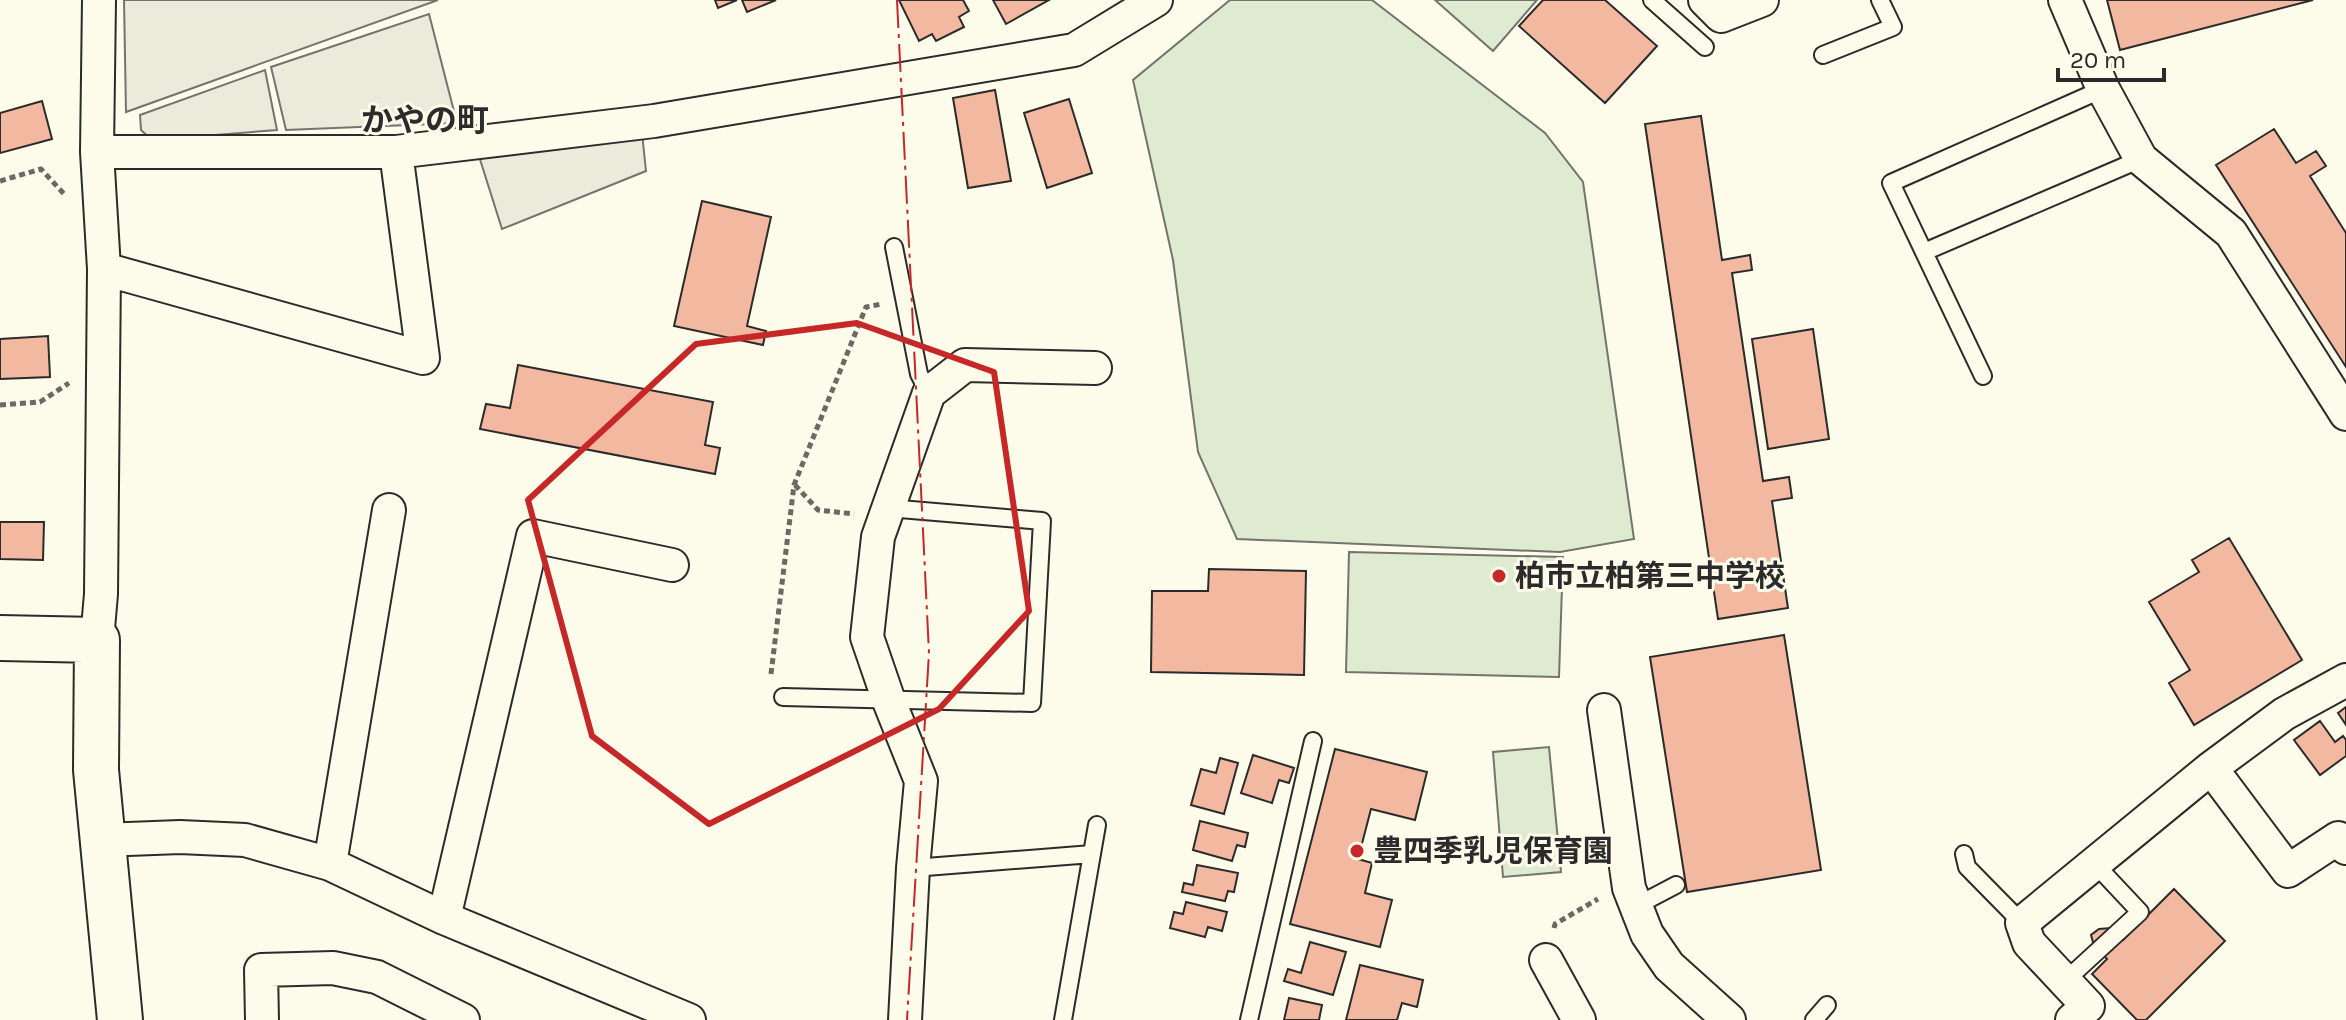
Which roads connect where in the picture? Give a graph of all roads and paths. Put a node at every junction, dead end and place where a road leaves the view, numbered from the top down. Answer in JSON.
{"nodes":[{"id":1,"x":99,"y":0,"type":"edge"},
{"id":2,"x":1156,"y":0,"type":"edge"},
{"id":3,"x":1652,"y":0,"type":"edge"},
{"id":4,"x":1705,"y":0,"type":"edge"},
{"id":5,"x":1762,"y":0,"type":"edge"},
{"id":6,"x":1880,"y":0,"type":"edge"},
{"id":7,"x":2065,"y":0,"type":"edge"},
{"id":8,"x":1705,"y":47,"type":"dead end"},
{"id":9,"x":1823,"y":55,"type":"dead end"},
{"id":10,"x":2103,"y":89,"type":"junction"},
{"id":11,"x":97,"y":152,"type":"junction"},
{"id":12,"x":396,"y":152,"type":"junction"},
{"id":13,"x":2141,"y":159,"type":"junction"},
{"id":14,"x":0,"y":181,"type":"edge"},
{"id":15,"x":69,"y":200,"type":"dead end"},
{"id":16,"x":894,"y":247,"type":"dead end"},
{"id":17,"x":1924,"y":252,"type":"junction"},
{"id":18,"x":104,"y":269,"type":"junction"},
{"id":19,"x":905,"y":300,"type":"junction"},
{"id":20,"x":69,"y":368,"type":"dead end"},
{"id":21,"x":1095,"y":368,"type":"dead end"},
{"id":22,"x":1983,"y":376,"type":"dead end"},
{"id":23,"x":929,"y":393,"type":"junction"},
{"id":24,"x":0,"y":405,"type":"edge"},
{"id":25,"x":2346,"y":414,"type":"edge"},
{"id":26,"x":794,"y":485,"type":"junction"},
{"id":27,"x":389,"y":510,"type":"dead end"},
{"id":28,"x":887,"y":512,"type":"junction"},
{"id":29,"x":672,"y":565,"type":"dead end"},
{"id":30,"x":0,"y":638,"type":"edge"},
{"id":31,"x":97,"y":640,"type":"junction"},
{"id":32,"x":2346,"y":680,"type":"edge"},
{"id":33,"x":783,"y":697,"type":"joint"},
{"id":34,"x":889,"y":701,"type":"junction"},
{"id":35,"x":1604,"y":710,"type":"dead end"},
{"id":36,"x":1313,"y":741,"type":"dead end"},
{"id":37,"x":2211,"y":768,"type":"junction"},
{"id":38,"x":1097,"y":825,"type":"dead end"},
{"id":39,"x":102,"y":840,"type":"junction"},
{"id":40,"x":2346,"y":848,"type":"edge"},
{"id":41,"x":1092,"y":854,"type":"junction"},
{"id":42,"x":1964,"y":854,"type":"dead end"},
{"id":43,"x":2094,"y":863,"type":"junction"},
{"id":44,"x":330,"y":864,"type":"junction"},
{"id":45,"x":913,"y":868,"type":"junction"},
{"id":46,"x":1676,"y":885,"type":"dead end"},
{"id":47,"x":1604,"y":896,"type":"dead end"},
{"id":48,"x":1636,"y":906,"type":"junction"},
{"id":49,"x":444,"y":918,"type":"junction"},
{"id":50,"x":2022,"y":923,"type":"junction"},
{"id":51,"x":1546,"y":960,"type":"joint"},
{"id":52,"x":2065,"y":981,"type":"junction"},
{"id":53,"x":1827,"y":1005,"type":"dead end"},
{"id":54,"x":458,"y":1019,"type":"edge"},
{"id":55,"x":120,"y":1020,"type":"edge"},
{"id":56,"x":262,"y":1020,"type":"edge"},
{"id":57,"x":689,"y":1020,"type":"edge"},
{"id":58,"x":905,"y":1020,"type":"edge"},
{"id":59,"x":1063,"y":1020,"type":"edge"},
{"id":60,"x":1249,"y":1020,"type":"edge"},
{"id":61,"x":1579,"y":1020,"type":"edge"},
{"id":62,"x":1729,"y":1020,"type":"edge"},
{"id":63,"x":1814,"y":1020,"type":"edge"},
{"id":64,"x":2072,"y":1020,"type":"edge"}],
"edges":[{"from":1,"to":11,"type":"street"},
{"from":2,"to":12,"type":"street"},
{"from":3,"to":8,"type":"lane"},
{"from":4,"to":5,"type":"street"},
{"from":6,"to":9,"type":"lane"},
{"from":7,"to":10,"type":"street"},
{"from":10,"to":13,"type":"street"},
{"from":10,"to":17,"type":"lane"},
{"from":11,"to":12,"type":"street"},
{"from":11,"to":18,"type":"street"},
{"from":12,"to":18,"type":"street"},
{"from":13,"to":17,"type":"lane"},
{"from":13,"to":25,"type":"street"},
{"from":14,"to":15,"type":"path"},
{"from":16,"to":19,"type":"lane"},
{"from":17,"to":22,"type":"lane"},
{"from":18,"to":31,"type":"street"},
{"from":19,"to":23,"type":"lane"},
{"from":19,"to":26,"type":"path"},
{"from":20,"to":24,"type":"path"},
{"from":21,"to":23,"type":"street"},
{"from":23,"to":28,"type":"street"},
{"from":26,"to":28,"type":"path"},
{"from":26,"to":33,"type":"path"},
{"from":27,"to":44,"type":"street"},
{"from":28,"to":34,"type":"street"},
{"from":28,"to":34,"type":"lane"},
{"from":29,"to":49,"type":"street"},
{"from":30,"to":31,"type":"street"},
{"from":31,"to":39,"type":"street"},
{"from":32,"to":37,"type":"street"},
{"from":33,"to":34,"type":"lane"},
{"from":34,"to":45,"type":"street"},
{"from":35,"to":48,"type":"street"},
{"from":36,"to":60,"type":"lane"},
{"from":37,"to":40,"type":"street"},
{"from":37,"to":43,"type":"street"},
{"from":38,"to":41,"type":"lane"},
{"from":39,"to":44,"type":"street"},
{"from":39,"to":55,"type":"street"},
{"from":41,"to":45,"type":"lane"},
{"from":41,"to":59,"type":"lane"},
{"from":42,"to":50,"type":"lane"},
{"from":43,"to":50,"type":"street"},
{"from":43,"to":52,"type":"lane"},
{"from":44,"to":49,"type":"street"},
{"from":45,"to":58,"type":"street"},
{"from":46,"to":48,"type":"lane"},
{"from":47,"to":51,"type":"path"},
{"from":48,"to":62,"type":"street"},
{"from":49,"to":57,"type":"street"},
{"from":50,"to":52,"type":"street"},
{"from":51,"to":61,"type":"street"},
{"from":52,"to":64,"type":"street"},
{"from":53,"to":63,"type":"lane"},
{"from":54,"to":56,"type":"street"}]}
